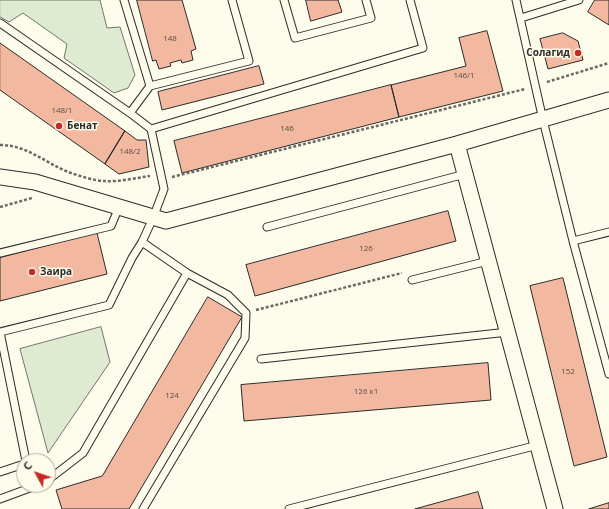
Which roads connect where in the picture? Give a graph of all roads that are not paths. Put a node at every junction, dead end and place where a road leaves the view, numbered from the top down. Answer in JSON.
{"nodes":[{"id":1,"x":124,"y":0,"type":"edge"},
{"id":2,"x":232,"y":0,"type":"edge"},
{"id":3,"x":284,"y":0,"type":"edge"},
{"id":4,"x":366,"y":0,"type":"edge"},
{"id":5,"x":410,"y":0,"type":"edge"},
{"id":6,"x":516,"y":0,"type":"edge"},
{"id":7,"x":579,"y":0,"type":"edge"},
{"id":8,"x":521,"y":18,"type":"junction"},
{"id":9,"x":0,"y":23,"type":"edge"},
{"id":10,"x":150,"y":86,"type":"junction"},
{"id":11,"x":609,"y":100,"type":"edge"},
{"id":12,"x":130,"y":113,"type":"junction"},
{"id":13,"x":543,"y":120,"type":"junction"},
{"id":14,"x":152,"y":129,"type":"junction"},
{"id":15,"x":457,"y":144,"type":"junction"},
{"id":16,"x":465,"y":174,"type":"junction"},
{"id":17,"x":0,"y":177,"type":"edge"},
{"id":18,"x":119,"y":207,"type":"junction"},
{"id":19,"x":153,"y":218,"type":"junction"},
{"id":20,"x":267,"y":227,"type":"dead end"},
{"id":21,"x":609,"y":232,"type":"edge"},
{"id":22,"x":573,"y":240,"type":"junction"},
{"id":23,"x":142,"y":242,"type":"junction"},
{"id":24,"x":0,"y":253,"type":"edge"},
{"id":25,"x":488,"y":261,"type":"junction"},
{"id":26,"x":187,"y":273,"type":"junction"},
{"id":27,"x":412,"y":280,"type":"road end"},
{"id":28,"x":508,"y":332,"type":"junction"},
{"id":29,"x":261,"y":359,"type":"dead end"},
{"id":30,"x":609,"y":374,"type":"edge"},
{"id":31,"x":538,"y":445,"type":"junction"},
{"id":32,"x":24,"y":453,"type":"edge"},
{"id":33,"x":16,"y":467,"type":"edge"},
{"id":34,"x":0,"y":472,"type":"edge"},
{"id":35,"x":56,"y":474,"type":"edge"},
{"id":36,"x":16,"y":493,"type":"edge"},
{"id":37,"x":0,"y":499,"type":"edge"},
{"id":38,"x":143,"y":509,"type":"edge"},
{"id":39,"x":289,"y":509,"type":"edge"},
{"id":40,"x":555,"y":509,"type":"edge"}],
"edges":[{"from":1,"to":10,"type":"lane"},
{"from":2,"to":10,"type":"lane"},
{"from":3,"to":4,"type":"lane"},
{"from":5,"to":14,"type":"lane"},
{"from":6,"to":8,"type":"lane"},
{"from":7,"to":8,"type":"lane"},
{"from":8,"to":13,"type":"lane"},
{"from":9,"to":12,"type":"lane"},
{"from":10,"to":12,"type":"lane"},
{"from":11,"to":13,"type":"street"},
{"from":12,"to":14,"type":"lane"},
{"from":13,"to":15,"type":"street"},
{"from":13,"to":22,"type":"lane"},
{"from":14,"to":19,"type":"lane"},
{"from":15,"to":16,"type":"street"},
{"from":15,"to":19,"type":"street"},
{"from":16,"to":20,"type":"lane"},
{"from":16,"to":25,"type":"street"},
{"from":17,"to":18,"type":"street"},
{"from":18,"to":19,"type":"street"},
{"from":18,"to":24,"type":"lane"},
{"from":19,"to":23,"type":"lane"},
{"from":21,"to":22,"type":"lane"},
{"from":22,"to":30,"type":"lane"},
{"from":23,"to":26,"type":"lane"},
{"from":23,"to":32,"type":"lane"},
{"from":25,"to":27,"type":"lane"},
{"from":25,"to":28,"type":"street"},
{"from":26,"to":35,"type":"lane"},
{"from":26,"to":38,"type":"lane"},
{"from":28,"to":29,"type":"lane"},
{"from":28,"to":31,"type":"street"},
{"from":31,"to":39,"type":"lane"},
{"from":31,"to":40,"type":"street"},
{"from":33,"to":34,"type":"lane"},
{"from":36,"to":37,"type":"lane"}]}
